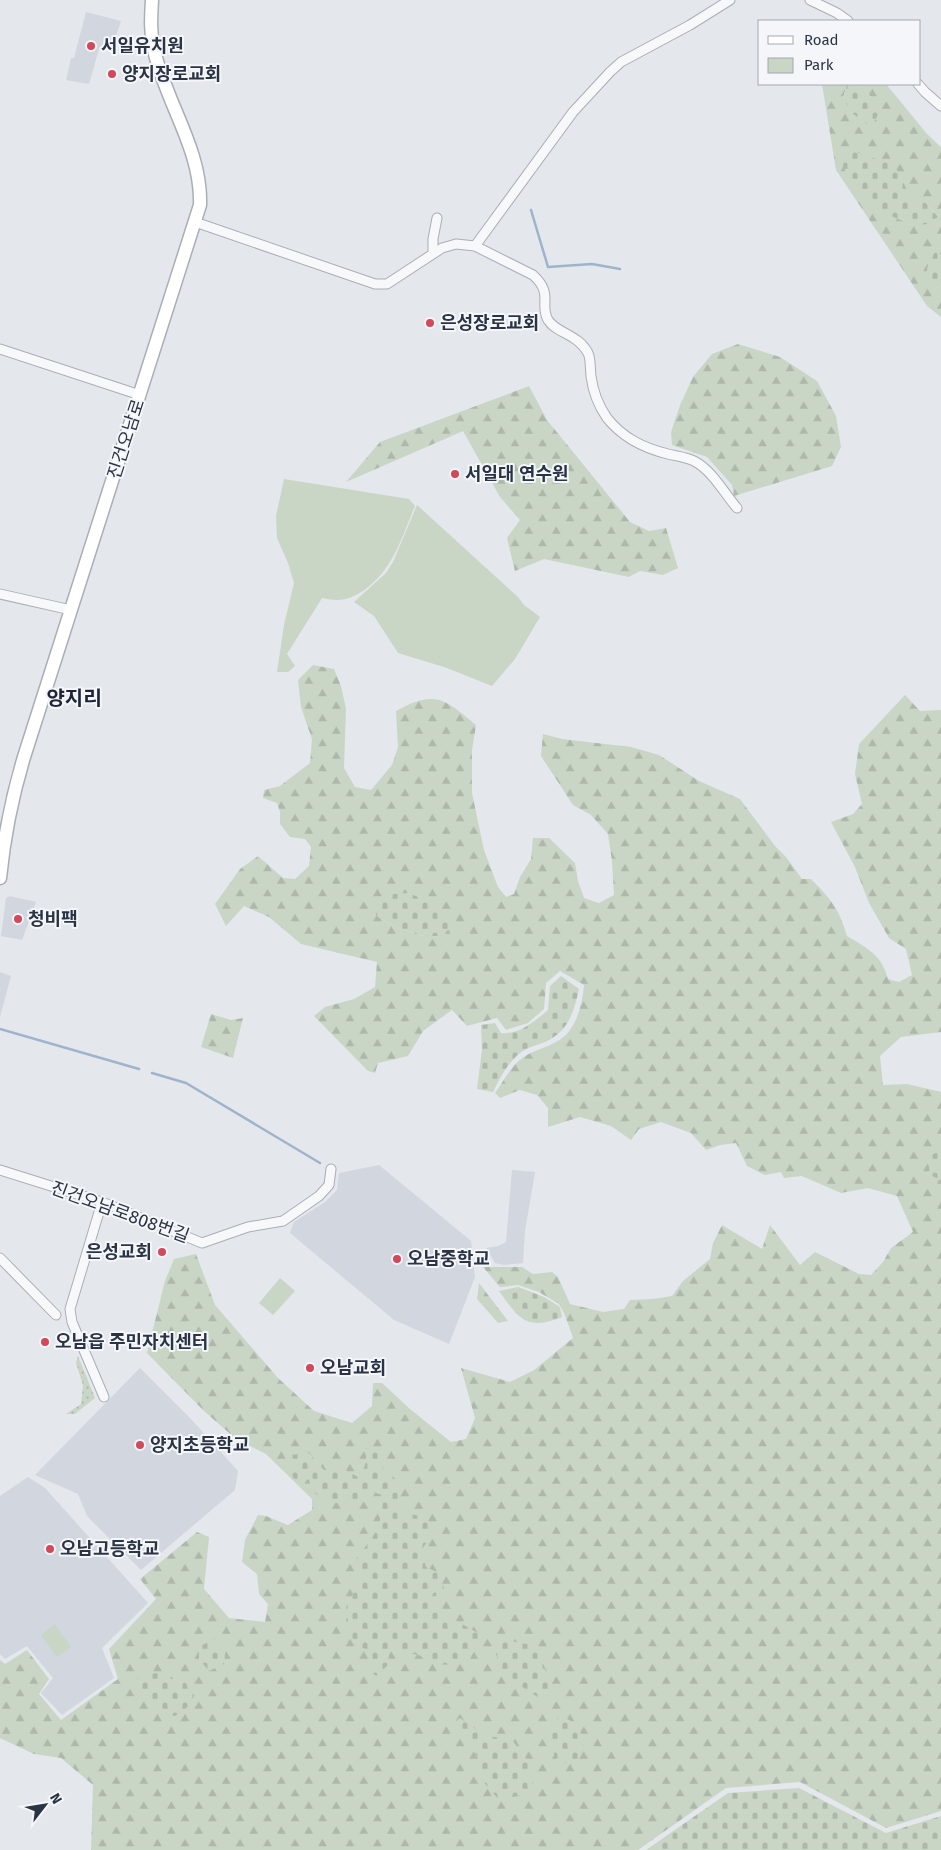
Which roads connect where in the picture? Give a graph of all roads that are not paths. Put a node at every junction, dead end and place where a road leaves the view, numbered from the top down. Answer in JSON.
{"nodes":[{"id":1,"x":152,"y":0,"type":"edge"},
{"id":2,"x":730,"y":0,"type":"edge"},
{"id":3,"x":810,"y":0,"type":"edge"},
{"id":4,"x":846,"y":20,"type":"edge"},
{"id":5,"x":919,"y":85,"type":"edge"},
{"id":6,"x":941,"y":106,"type":"edge"},
{"id":7,"x":437,"y":218,"type":"dead end"},
{"id":8,"x":195,"y":222,"type":"junction"},
{"id":9,"x":474,"y":246,"type":"junction"},
{"id":10,"x":433,"y":253,"type":"junction"},
{"id":11,"x":0,"y":349,"type":"edge"},
{"id":12,"x":140,"y":395,"type":"junction"},
{"id":13,"x":737,"y":508,"type":"dead end"},
{"id":14,"x":0,"y":594,"type":"edge"},
{"id":15,"x":71,"y":610,"type":"junction"},
{"id":16,"x":0,"y":878,"type":"edge"},
{"id":17,"x":331,"y":1169,"type":"dead end"},
{"id":18,"x":0,"y":1170,"type":"edge"},
{"id":19,"x":102,"y":1202,"type":"junction"},
{"id":20,"x":0,"y":1258,"type":"edge"},
{"id":21,"x":56,"y":1314,"type":"dead end"},
{"id":22,"x":104,"y":1397,"type":"dead end"}],
"edges":[{"from":1,"to":8,"type":"main road","name":"진건오남로"},
{"from":2,"to":9,"type":"street"},
{"from":3,"to":4,"type":"street"},
{"from":5,"to":6,"type":"street"},
{"from":7,"to":10,"type":"street"},
{"from":8,"to":10,"type":"street"},
{"from":8,"to":12,"type":"main road","name":"진건오남로"},
{"from":9,"to":10,"type":"street"},
{"from":9,"to":13,"type":"street"},
{"from":11,"to":12,"type":"street"},
{"from":12,"to":15,"type":"main road","name":"진건오남로"},
{"from":14,"to":15,"type":"street"},
{"from":15,"to":16,"type":"main road","name":"진건오남로"},
{"from":17,"to":19,"type":"street","name":"진건오남로808번길"},
{"from":18,"to":19,"type":"street","name":"진건오남로808번길"},
{"from":19,"to":22,"type":"street"},
{"from":20,"to":21,"type":"street"}]}
